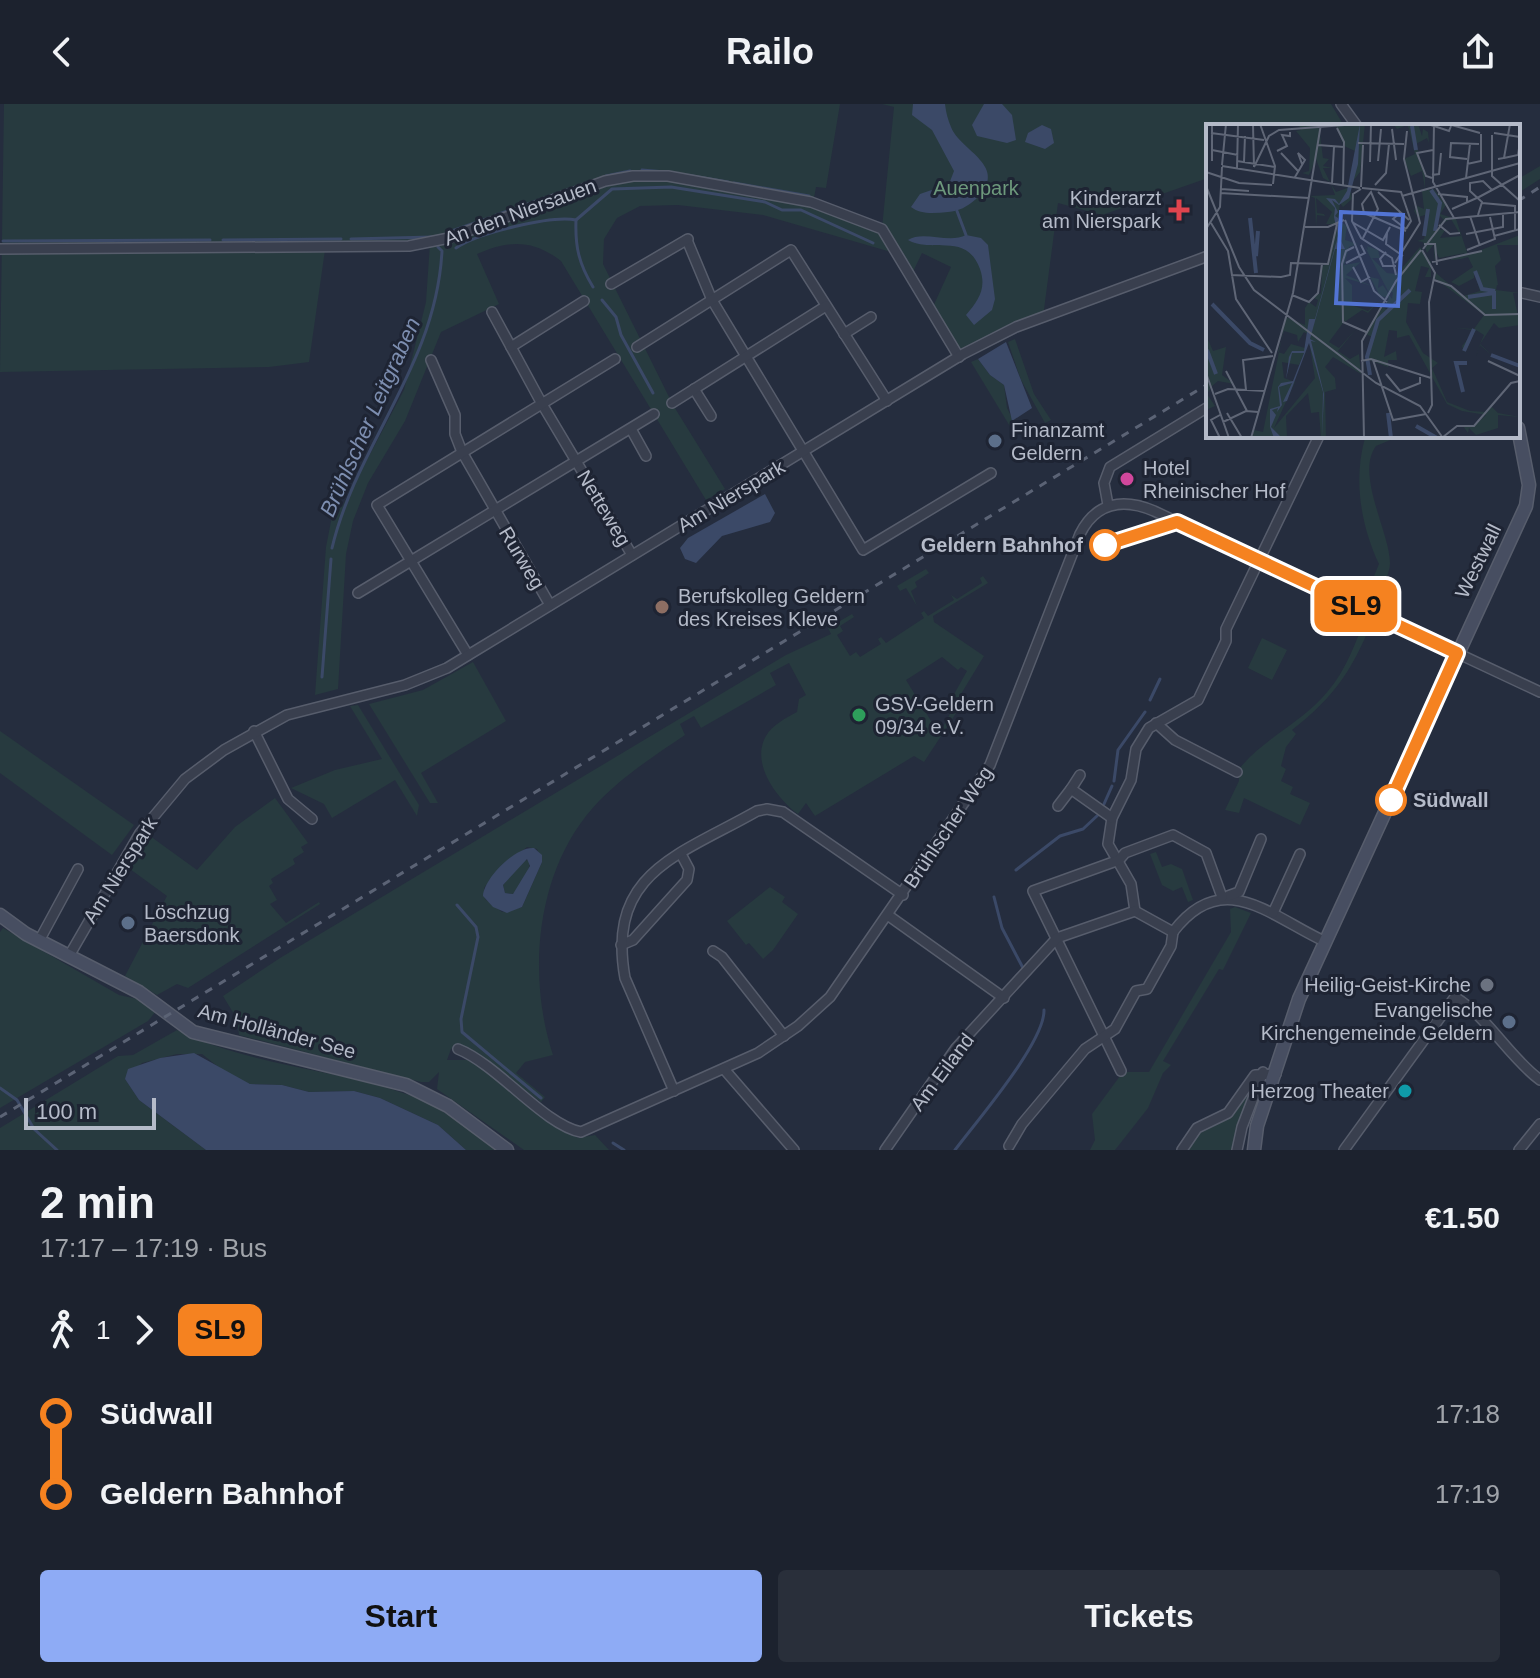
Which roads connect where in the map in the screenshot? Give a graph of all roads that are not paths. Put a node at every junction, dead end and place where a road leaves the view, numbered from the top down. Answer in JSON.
{"nodes":[{"id":1,"x":1341,"y":104,"type":"edge"},
{"id":2,"x":1356,"y":124,"type":"edge"},
{"id":3,"x":0,"y":249,"type":"edge"},
{"id":4,"x":1206,"y":257,"type":"edge"},
{"id":5,"x":611,"y":284,"type":"dead end"},
{"id":6,"x":1520,"y":292,"type":"edge"},
{"id":7,"x":1540,"y":297,"type":"edge"},
{"id":8,"x":712,"y":300,"type":"junction"},
{"id":9,"x":584,"y":301,"type":"dead end"},
{"id":10,"x":826,"y":306,"type":"junction"},
{"id":11,"x":492,"y":312,"type":"dead end"},
{"id":12,"x":871,"y":317,"type":"dead end"},
{"id":13,"x":844,"y":334,"type":"junction"},
{"id":14,"x":511,"y":347,"type":"junction"},
{"id":15,"x":637,"y":347,"type":"dead end"},
{"id":16,"x":746,"y":357,"type":"junction"},
{"id":17,"x":959,"y":357,"type":"junction"},
{"id":18,"x":615,"y":359,"type":"dead end"},
{"id":19,"x":431,"y":360,"type":"dead end"},
{"id":20,"x":694,"y":389,"type":"junction"},
{"id":21,"x":887,"y":401,"type":"junction"},
{"id":22,"x":672,"y":403,"type":"dead end"},
{"id":23,"x":542,"y":404,"type":"junction"},
{"id":24,"x":1206,"y":408,"type":"edge"},
{"id":25,"x":654,"y":414,"type":"dead end"},
{"id":26,"x":711,"y":416,"type":"dead end"},
{"id":27,"x":631,"y":429,"type":"junction"},
{"id":28,"x":1520,"y":437,"type":"edge"},
{"id":29,"x":1318,"y":438,"type":"edge"},
{"id":30,"x":803,"y":451,"type":"junction"},
{"id":31,"x":462,"y":452,"type":"junction"},
{"id":32,"x":646,"y":456,"type":"dead end"},
{"id":33,"x":576,"y":460,"type":"junction"},
{"id":34,"x":991,"y":473,"type":"dead end"},
{"id":35,"x":1534,"y":497,"type":"edge"},
{"id":36,"x":1108,"y":505,"type":"junction"},
{"id":37,"x":493,"y":511,"type":"junction"},
{"id":38,"x":632,"y":555,"type":"junction"},
{"id":39,"x":1259,"y":559,"type":"junction"},
{"id":40,"x":412,"y":561,"type":"junction"},
{"id":41,"x":358,"y":593,"type":"dead end"},
{"id":42,"x":550,"y":605,"type":"junction"},
{"id":43,"x":1457,"y":653,"type":"junction"},
{"id":44,"x":468,"y":655,"type":"junction"},
{"id":45,"x":1540,"y":692,"type":"edge"},
{"id":46,"x":1156,"y":723,"type":"junction"},
{"id":47,"x":254,"y":731,"type":"junction"},
{"id":48,"x":1237,"y":772,"type":"dead end"},
{"id":49,"x":1080,"y":775,"type":"dead end"},
{"id":50,"x":1071,"y":789,"type":"junction"},
{"id":51,"x":1058,"y":806,"type":"dead end"},
{"id":52,"x":1112,"y":818,"type":"junction"},
{"id":53,"x":312,"y":819,"type":"dead end"},
{"id":54,"x":1261,"y":839,"type":"dead end"},
{"id":55,"x":681,"y":854,"type":"junction"},
{"id":56,"x":1300,"y":854,"type":"dead end"},
{"id":57,"x":1119,"y":860,"type":"junction"},
{"id":58,"x":78,"y":869,"type":"dead end"},
{"id":59,"x":903,"y":895,"type":"junction"},
{"id":60,"x":1224,"y":897,"type":"junction"},
{"id":61,"x":1135,"y":911,"type":"junction"},
{"id":62,"x":1273,"y":913,"type":"junction"},
{"id":63,"x":0,"y":915,"type":"edge"},
{"id":64,"x":889,"y":916,"type":"junction"},
{"id":65,"x":1173,"y":932,"type":"junction"},
{"id":66,"x":1057,"y":938,"type":"junction"},
{"id":67,"x":39,"y":941,"type":"junction"},
{"id":68,"x":1326,"y":942,"type":"junction"},
{"id":69,"x":621,"y":945,"type":"junction"},
{"id":70,"x":713,"y":951,"type":"dead end"},
{"id":71,"x":69,"y":956,"type":"junction"},
{"id":72,"x":1004,"y":998,"type":"junction"},
{"id":73,"x":784,"y":1036,"type":"junction"},
{"id":74,"x":1103,"y":1038,"type":"junction"},
{"id":75,"x":458,"y":1049,"type":"dead end"},
{"id":76,"x":724,"y":1069,"type":"junction"},
{"id":77,"x":1121,"y":1071,"type":"dead end"},
{"id":78,"x":1270,"y":1073,"type":"junction"},
{"id":79,"x":1540,"y":1080,"type":"edge"},
{"id":80,"x":674,"y":1091,"type":"junction"},
{"id":81,"x":1540,"y":1124,"type":"edge"},
{"id":82,"x":1009,"y":1146,"type":"dead end"},
{"id":83,"x":507,"y":1150,"type":"edge"},
{"id":84,"x":794,"y":1150,"type":"edge"},
{"id":85,"x":885,"y":1150,"type":"edge"},
{"id":86,"x":1182,"y":1150,"type":"edge"},
{"id":87,"x":1237,"y":1150,"type":"edge"},
{"id":88,"x":1254,"y":1150,"type":"edge"},
{"id":89,"x":1344,"y":1150,"type":"edge"},
{"id":90,"x":1519,"y":1150,"type":"edge"}],
"edges":[{"from":1,"to":2,"type":"street"},
{"from":3,"to":17,"type":"street","name":"An den Niersauen"},
{"from":4,"to":17,"type":"street","name":"Am Nierspark"},
{"from":5,"to":8,"type":"street"},
{"from":6,"to":7,"type":"street"},
{"from":8,"to":10,"type":"street"},
{"from":8,"to":15,"type":"street"},
{"from":8,"to":16,"type":"street"},
{"from":9,"to":14,"type":"street"},
{"from":10,"to":13,"type":"street"},
{"from":10,"to":16,"type":"street"},
{"from":11,"to":14,"type":"street","name":"Netteweg"},
{"from":12,"to":13,"type":"street"},
{"from":13,"to":21,"type":"street"},
{"from":14,"to":23,"type":"street","name":"Netteweg"},
{"from":16,"to":20,"type":"street"},
{"from":16,"to":30,"type":"street"},
{"from":17,"to":21,"type":"street","name":"Am Nierspark"},
{"from":18,"to":23,"type":"street"},
{"from":19,"to":31,"type":"street","name":"Rurweg"},
{"from":20,"to":22,"type":"street"},
{"from":20,"to":26,"type":"street"},
{"from":21,"to":30,"type":"street","name":"Am Nierspark"},
{"from":23,"to":31,"type":"street"},
{"from":23,"to":33,"type":"street","name":"Netteweg"},
{"from":24,"to":36,"type":"street"},
{"from":25,"to":27,"type":"street","name":"Netteweg"},
{"from":27,"to":32,"type":"street"},
{"from":27,"to":33,"type":"street","name":"Netteweg"},
{"from":28,"to":35,"type":"street"},
{"from":29,"to":39,"type":"street"},
{"from":30,"to":34,"type":"street"},
{"from":30,"to":38,"type":"street","name":"Am Nierspark"},
{"from":31,"to":37,"type":"street","name":"Rurweg"},
{"from":31,"to":40,"type":"street"},
{"from":33,"to":37,"type":"street","name":"Rurweg"},
{"from":33,"to":38,"type":"street","name":"Netteweg"},
{"from":35,"to":43,"type":"street","name":"Westwall"},
{"from":36,"to":39,"type":"street"},
{"from":36,"to":59,"type":"street","name":"Brühlscher Weg"},
{"from":37,"to":40,"type":"street"},
{"from":37,"to":42,"type":"street","name":"Rurweg"},
{"from":38,"to":42,"type":"street","name":"Am Nierspark"},
{"from":39,"to":43,"type":"street"},
{"from":39,"to":46,"type":"street"},
{"from":40,"to":41,"type":"street"},
{"from":40,"to":44,"type":"street"},
{"from":42,"to":44,"type":"street","name":"Am Nierspark"},
{"from":43,"to":45,"type":"street"},
{"from":43,"to":68,"type":"street"},
{"from":44,"to":47,"type":"street","name":"Am Nierspark"},
{"from":46,"to":48,"type":"street"},
{"from":46,"to":52,"type":"street"},
{"from":47,"to":53,"type":"street"},
{"from":47,"to":71,"type":"street","name":"Am Nierspark"},
{"from":49,"to":50,"type":"street"},
{"from":50,"to":51,"type":"street"},
{"from":50,"to":52,"type":"street"},
{"from":52,"to":57,"type":"street"},
{"from":54,"to":60,"type":"street"},
{"from":55,"to":59,"type":"street"},
{"from":55,"to":69,"type":"street"},
{"from":55,"to":69,"type":"street"},
{"from":56,"to":62,"type":"street"},
{"from":57,"to":60,"type":"street"},
{"from":57,"to":61,"type":"street"},
{"from":57,"to":66,"type":"street"},
{"from":58,"to":67,"type":"street"},
{"from":59,"to":64,"type":"street","name":"Brühlscher Weg"},
{"from":60,"to":62,"type":"street"},
{"from":60,"to":65,"type":"street"},
{"from":61,"to":65,"type":"street"},
{"from":61,"to":66,"type":"street","name":"Am Eiland"},
{"from":62,"to":68,"type":"street"},
{"from":63,"to":67,"type":"street","name":"Am Holländer See"},
{"from":64,"to":72,"type":"street"},
{"from":64,"to":73,"type":"street","name":"Brühlscher Weg"},
{"from":65,"to":74,"type":"street"},
{"from":66,"to":72,"type":"street","name":"Am Eiland"},
{"from":66,"to":74,"type":"street"},
{"from":67,"to":71,"type":"street","name":"Am Holländer See"},
{"from":68,"to":78,"type":"street"},
{"from":69,"to":80,"type":"street"},
{"from":70,"to":73,"type":"street"},
{"from":71,"to":83,"type":"street","name":"Am Holländer See"},
{"from":72,"to":85,"type":"street","name":"Am Eiland"},
{"from":73,"to":76,"type":"street","name":"Brühlscher Weg"},
{"from":74,"to":77,"type":"street"},
{"from":74,"to":82,"type":"street"},
{"from":75,"to":80,"type":"street","name":"Brühlscher Weg"},
{"from":76,"to":80,"type":"street","name":"Brühlscher Weg"},
{"from":76,"to":84,"type":"street"},
{"from":78,"to":86,"type":"street"},
{"from":78,"to":87,"type":"street"},
{"from":78,"to":88,"type":"street"},
{"from":79,"to":89,"type":"street"},
{"from":81,"to":90,"type":"street"}]}
